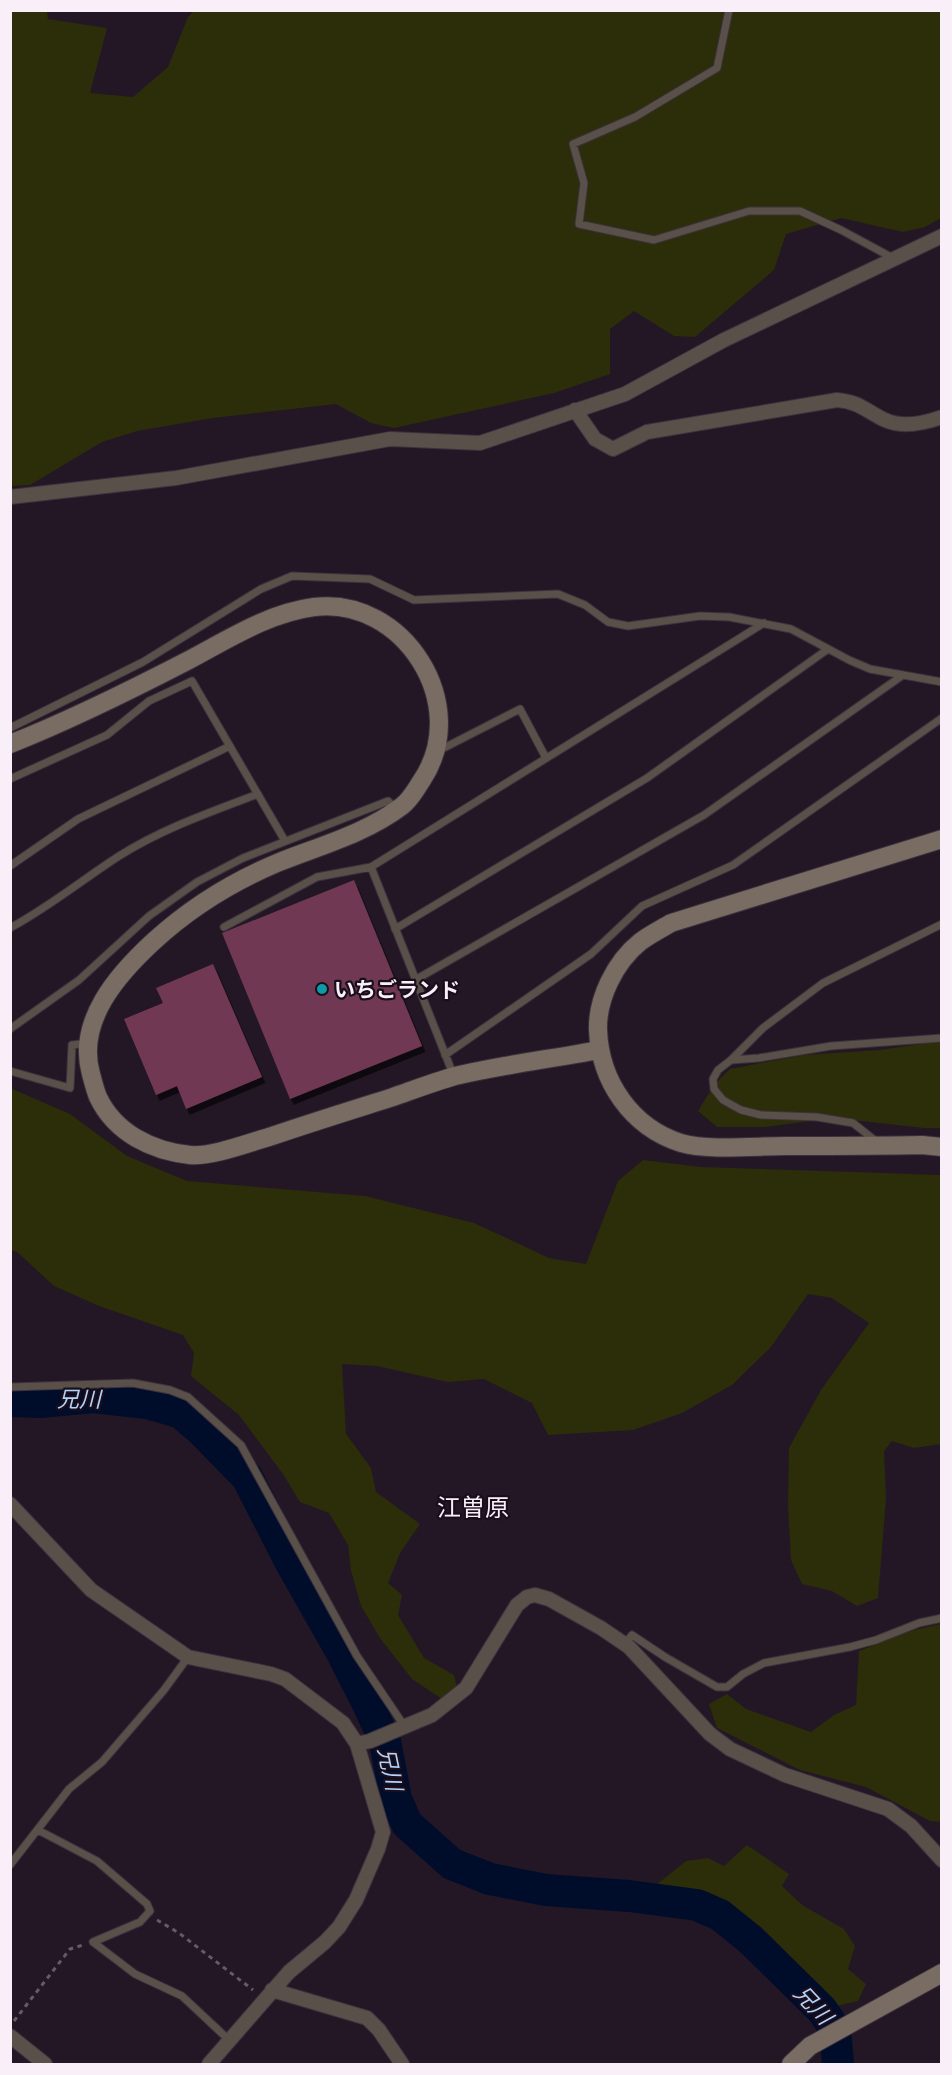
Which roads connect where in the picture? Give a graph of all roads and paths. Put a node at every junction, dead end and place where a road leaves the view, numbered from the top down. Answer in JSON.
{"nodes":[{"id":1,"x":729,"y":10,"type":"edge"},
{"id":2,"x":942,"y":236,"type":"edge"},
{"id":3,"x":895,"y":259,"type":"junction"},
{"id":4,"x":575,"y":410,"type":"junction"},
{"id":5,"x":942,"y":417,"type":"edge"},
{"id":6,"x":10,"y":497,"type":"edge"},
{"id":7,"x":764,"y":623,"type":"junction"},
{"id":8,"x":828,"y":649,"type":"junction"},
{"id":9,"x":903,"y":675,"type":"junction"},
{"id":10,"x":149,"y":680,"type":"junction"},
{"id":11,"x":942,"y":682,"type":"edge"},
{"id":12,"x":159,"y":696,"type":"junction"},
{"id":13,"x":942,"y":718,"type":"edge"},
{"id":14,"x":10,"y":728,"type":"edge"},
{"id":15,"x":10,"y":744,"type":"edge"},
{"id":16,"x":230,"y":746,"type":"junction"},
{"id":17,"x":434,"y":753,"type":"junction"},
{"id":18,"x":546,"y":758,"type":"junction"},
{"id":19,"x":10,"y":779,"type":"edge"},
{"id":20,"x":258,"y":794,"type":"junction"},
{"id":21,"x":396,"y":810,"type":"junction"},
{"id":22,"x":942,"y":839,"type":"edge"},
{"id":23,"x":285,"y":841,"type":"junction"},
{"id":24,"x":10,"y":866,"type":"edge"},
{"id":25,"x":371,"y":867,"type":"junction"},
{"id":26,"x":942,"y":924,"type":"edge"},
{"id":27,"x":224,"y":927,"type":"dead end"},
{"id":28,"x":10,"y":928,"type":"edge"},
{"id":29,"x":395,"y":929,"type":"junction"},
{"id":30,"x":416,"y":980,"type":"junction"},
{"id":31,"x":10,"y":1029,"type":"edge"},
{"id":32,"x":942,"y":1038,"type":"edge"},
{"id":33,"x":88,"y":1043,"type":"junction"},
{"id":34,"x":599,"y":1050,"type":"junction"},
{"id":35,"x":445,"y":1055,"type":"junction"},
{"id":36,"x":731,"y":1060,"type":"junction"},
{"id":37,"x":10,"y":1071,"type":"edge"},
{"id":38,"x":454,"y":1077,"type":"junction"},
{"id":39,"x":881,"y":1146,"type":"junction"},
{"id":40,"x":942,"y":1147,"type":"edge"},
{"id":41,"x":10,"y":1387,"type":"edge"},
{"id":42,"x":11,"y":1505,"type":"edge"},
{"id":43,"x":942,"y":1618,"type":"edge"},
{"id":44,"x":625,"y":1644,"type":"junction"},
{"id":45,"x":188,"y":1657,"type":"junction"},
{"id":46,"x":405,"y":1727,"type":"junction"},
{"id":47,"x":364,"y":1742,"type":"junction"},
{"id":48,"x":38,"y":1830,"type":"junction"},
{"id":49,"x":942,"y":1860,"type":"edge"},
{"id":50,"x":10,"y":1865,"type":"edge"},
{"id":51,"x":147,"y":1914,"type":"junction"},
{"id":52,"x":93,"y":1942,"type":"junction"},
{"id":53,"x":942,"y":1973,"type":"edge"},
{"id":54,"x":268,"y":1994,"type":"junction"},
{"id":55,"x":10,"y":2026,"type":"edge"},
{"id":56,"x":10,"y":2036,"type":"edge"},
{"id":57,"x":229,"y":2040,"type":"junction"},
{"id":58,"x":45,"y":2064,"type":"edge"},
{"id":59,"x":208,"y":2064,"type":"edge"},
{"id":60,"x":402,"y":2064,"type":"edge"},
{"id":61,"x":791,"y":2064,"type":"edge"}],
"edges":[{"from":1,"to":3,"type":"lane"},
{"from":2,"to":3,"type":"street"},
{"from":3,"to":4,"type":"street"},
{"from":4,"to":5,"type":"street"},
{"from":4,"to":6,"type":"street"},
{"from":7,"to":8,"type":"lane"},
{"from":7,"to":14,"type":"lane"},
{"from":7,"to":18,"type":"lane"},
{"from":8,"to":9,"type":"lane"},
{"from":8,"to":29,"type":"lane"},
{"from":9,"to":11,"type":"lane"},
{"from":9,"to":30,"type":"lane"},
{"from":10,"to":12,"type":"lane"},
{"from":10,"to":15,"type":"street"},
{"from":10,"to":17,"type":"street"},
{"from":12,"to":16,"type":"lane"},
{"from":12,"to":19,"type":"lane"},
{"from":13,"to":35,"type":"lane"},
{"from":16,"to":20,"type":"lane"},
{"from":16,"to":24,"type":"lane"},
{"from":17,"to":18,"type":"lane"},
{"from":17,"to":21,"type":"street"},
{"from":18,"to":25,"type":"lane"},
{"from":20,"to":23,"type":"lane"},
{"from":20,"to":28,"type":"lane"},
{"from":21,"to":23,"type":"lane"},
{"from":21,"to":33,"type":"street"},
{"from":22,"to":34,"type":"street"},
{"from":23,"to":31,"type":"lane"},
{"from":25,"to":27,"type":"lane"},
{"from":25,"to":29,"type":"lane"},
{"from":26,"to":36,"type":"lane"},
{"from":29,"to":30,"type":"lane"},
{"from":30,"to":35,"type":"lane"},
{"from":32,"to":36,"type":"lane"},
{"from":33,"to":37,"type":"lane"},
{"from":33,"to":38,"type":"street"},
{"from":34,"to":38,"type":"street"},
{"from":34,"to":39,"type":"street"},
{"from":35,"to":38,"type":"lane"},
{"from":36,"to":39,"type":"lane"},
{"from":39,"to":40,"type":"street"},
{"from":41,"to":46,"type":"lane"},
{"from":42,"to":45,"type":"street"},
{"from":43,"to":44,"type":"lane"},
{"from":44,"to":46,"type":"street"},
{"from":44,"to":49,"type":"street"},
{"from":45,"to":47,"type":"street"},
{"from":45,"to":48,"type":"lane"},
{"from":46,"to":47,"type":"street"},
{"from":47,"to":54,"type":"street"},
{"from":48,"to":50,"type":"lane"},
{"from":48,"to":51,"type":"lane"},
{"from":51,"to":52,"type":"lane"},
{"from":51,"to":54,"type":"path"},
{"from":52,"to":55,"type":"path"},
{"from":52,"to":57,"type":"lane"},
{"from":53,"to":61,"type":"street"},
{"from":54,"to":57,"type":"street"},
{"from":54,"to":60,"type":"street"},
{"from":56,"to":58,"type":"street"},
{"from":57,"to":59,"type":"street"}]}
